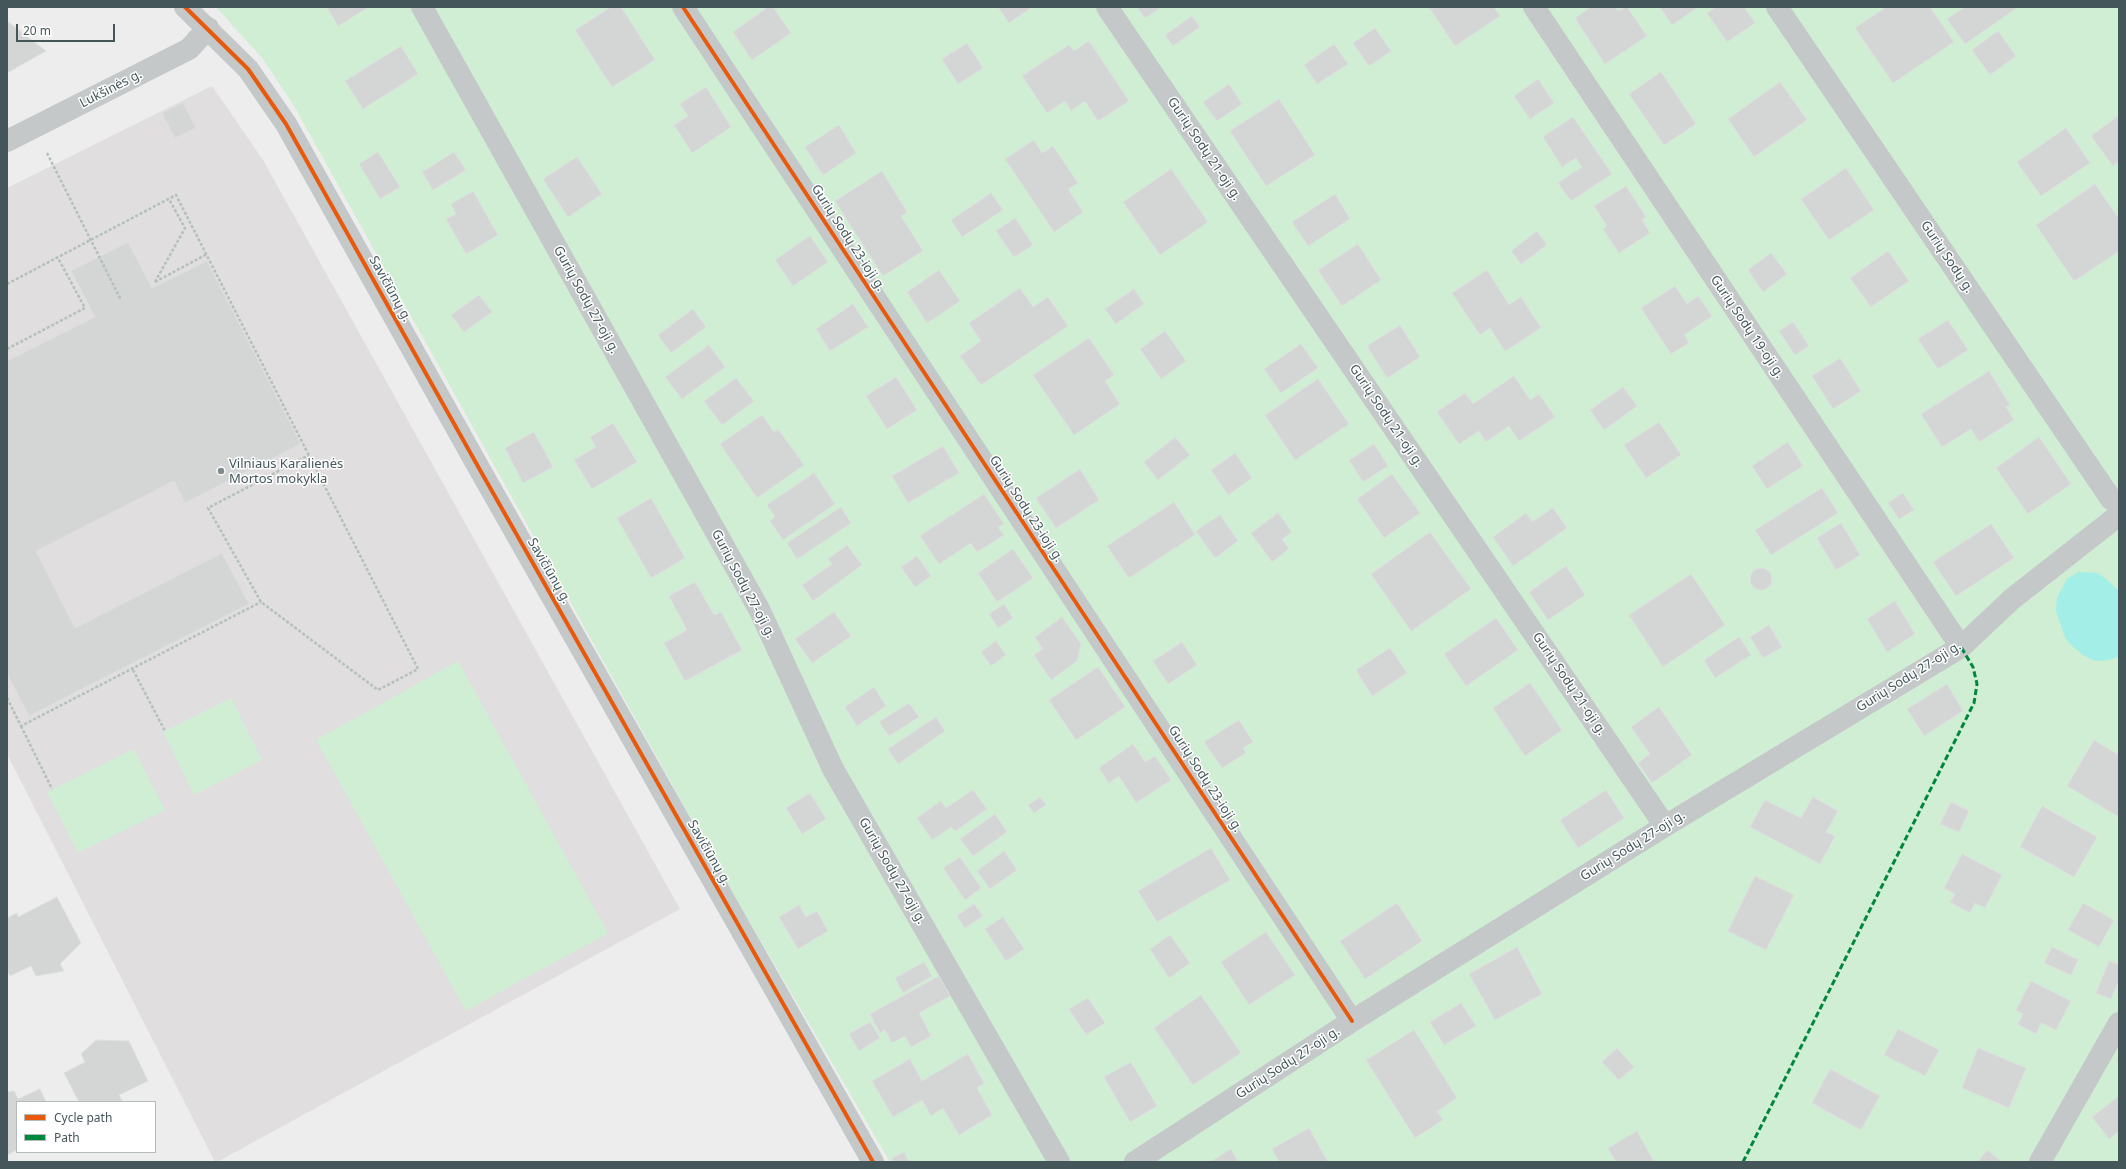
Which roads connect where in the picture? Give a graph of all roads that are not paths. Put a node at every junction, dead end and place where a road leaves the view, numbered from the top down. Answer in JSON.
{"nodes":[{"id":1,"x":185,"y":7,"type":"edge"},
{"id":2,"x":422,"y":7,"type":"edge"},
{"id":3,"x":683,"y":7,"type":"edge"},
{"id":4,"x":1107,"y":7,"type":"edge"},
{"id":5,"x":1534,"y":7,"type":"edge"},
{"id":6,"x":1777,"y":7,"type":"edge"},
{"id":7,"x":208,"y":28,"type":"junction"},
{"id":8,"x":7,"y":141,"type":"edge"},
{"id":9,"x":2119,"y":505,"type":"edge"},
{"id":10,"x":2119,"y":515,"type":"edge"},
{"id":11,"x":1961,"y":647,"type":"junction"},
{"id":12,"x":1665,"y":826,"type":"junction"},
{"id":13,"x":1352,"y":1021,"type":"junction"},
{"id":14,"x":2119,"y":1023,"type":"edge"},
{"id":15,"x":873,"y":1162,"type":"edge"},
{"id":16,"x":1059,"y":1162,"type":"edge"},
{"id":17,"x":1135,"y":1162,"type":"edge"},
{"id":18,"x":2040,"y":1162,"type":"edge"}],
"edges":[{"from":1,"to":7,"type":"street","name":"Savičiūnų g."},
{"from":2,"to":16,"type":"street","name":"Gurių Sodų 27-oji g."},
{"from":3,"to":13,"type":"street","name":"Gurių Sodų 23-ioji g."},
{"from":4,"to":12,"type":"street","name":"Gurių Sodų 21-oji g."},
{"from":5,"to":11,"type":"street","name":"Gurių Sodų 19-oji g."},
{"from":6,"to":9,"type":"street","name":"Gurių Sodų g."},
{"from":7,"to":8,"type":"street","name":"Lukšinės g."},
{"from":7,"to":15,"type":"street","name":"Savičiūnų g."},
{"from":10,"to":11,"type":"street","name":"Gurių Sodų 27-oji g."},
{"from":11,"to":12,"type":"street","name":"Gurių Sodų 27-oji g."},
{"from":12,"to":13,"type":"street","name":"Gurių Sodų 27-oji g."},
{"from":13,"to":17,"type":"street","name":"Gurių Sodų 27-oji g."},
{"from":14,"to":18,"type":"street"}]}
